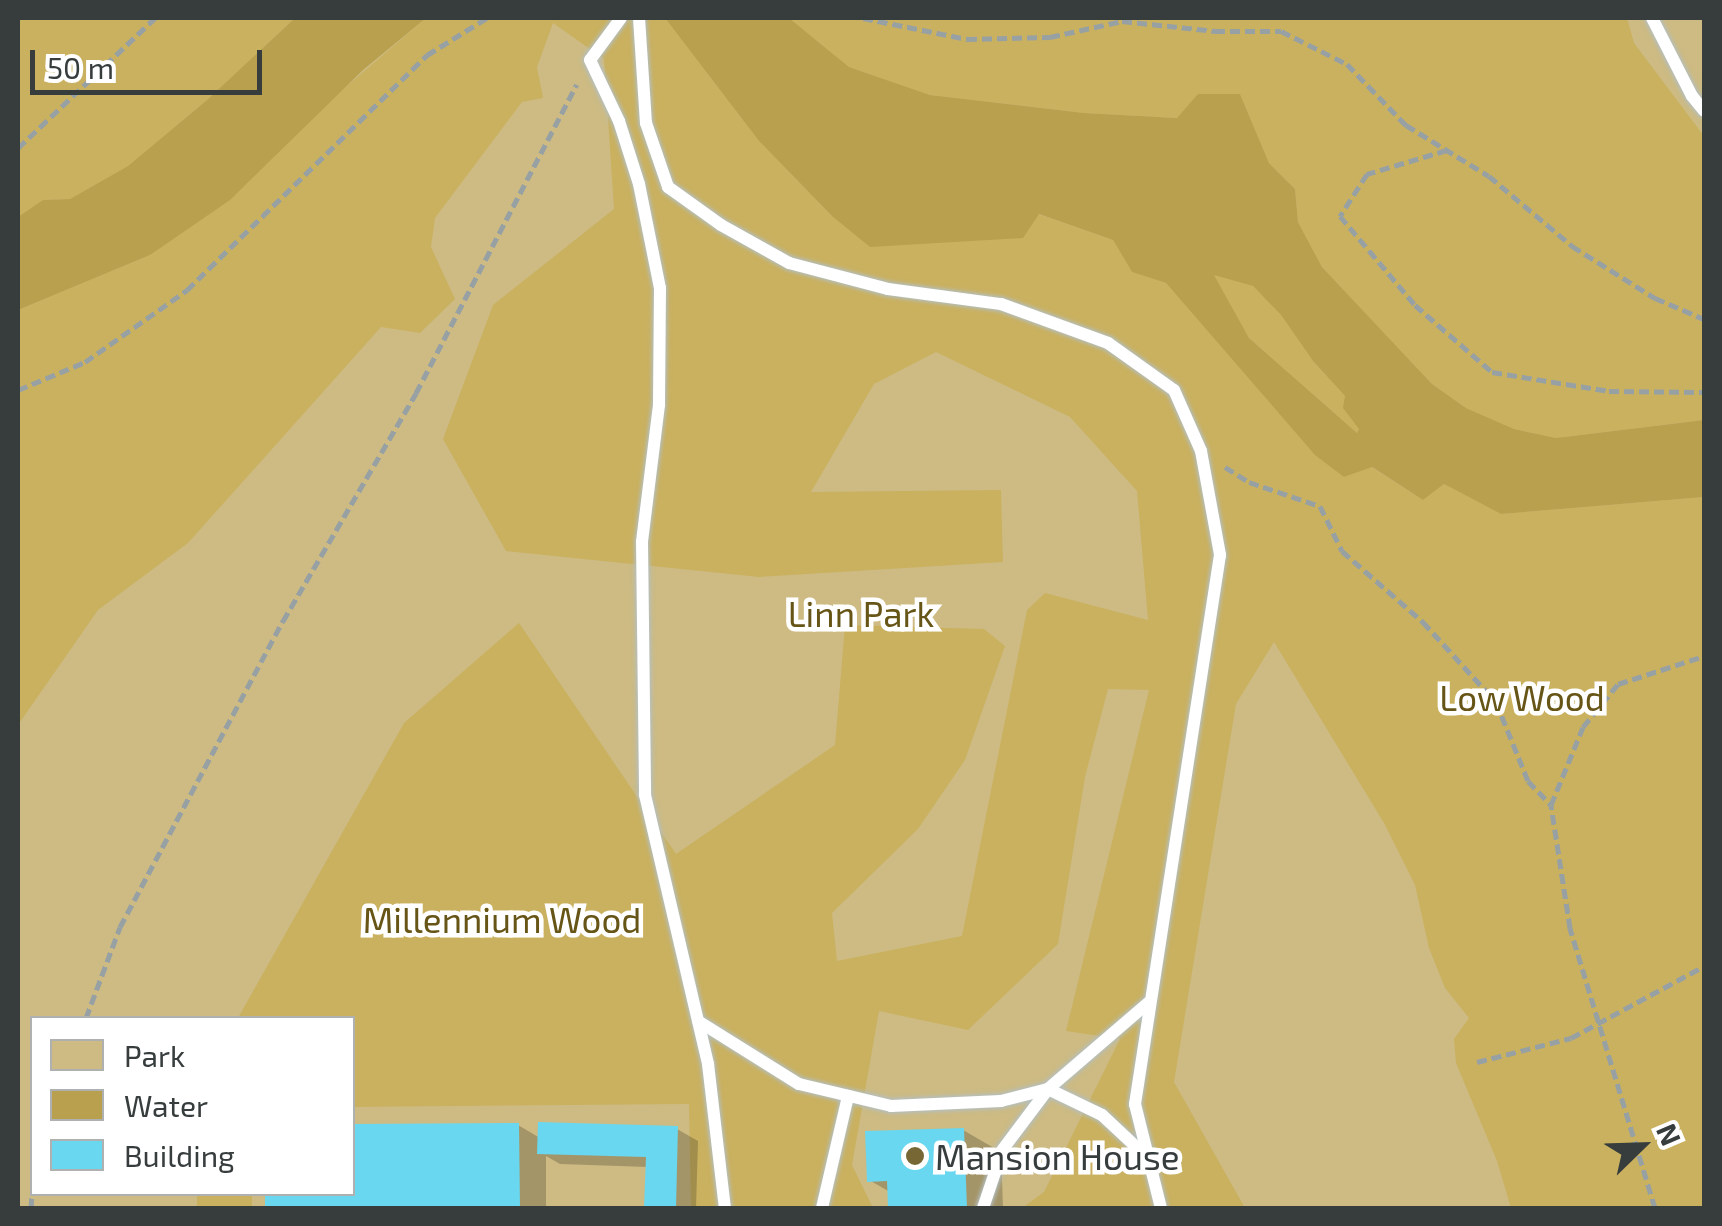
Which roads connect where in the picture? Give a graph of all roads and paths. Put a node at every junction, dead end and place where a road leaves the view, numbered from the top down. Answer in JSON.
{"nodes":[{"id":1,"x":155,"y":18,"type":"edge"},
{"id":2,"x":487,"y":18,"type":"edge"},
{"id":3,"x":621,"y":18,"type":"edge"},
{"id":4,"x":640,"y":18,"type":"edge"},
{"id":5,"x":864,"y":18,"type":"edge"},
{"id":6,"x":1652,"y":18,"type":"edge"},
{"id":7,"x":590,"y":60,"type":"junction"},
{"id":8,"x":1704,"y":111,"type":"edge"},
{"id":9,"x":18,"y":148,"type":"edge"},
{"id":10,"x":1447,"y":150,"type":"junction"},
{"id":11,"x":1704,"y":320,"type":"edge"},
{"id":12,"x":18,"y":390,"type":"edge"},
{"id":13,"x":1704,"y":392,"type":"edge"},
{"id":14,"x":1202,"y":451,"type":"junction"},
{"id":15,"x":1704,"y":656,"type":"edge"},
{"id":16,"x":1551,"y":805,"type":"junction"},
{"id":17,"x":1704,"y":966,"type":"edge"},
{"id":18,"x":1148,"y":1003,"type":"junction"},
{"id":19,"x":87,"y":1016,"type":"edge"},
{"id":20,"x":1600,"y":1019,"type":"junction"},
{"id":21,"x":698,"y":1021,"type":"junction"},
{"id":22,"x":1477,"y":1062,"type":"dead end"},
{"id":23,"x":1048,"y":1089,"type":"junction"},
{"id":24,"x":848,"y":1096,"type":"junction"},
{"id":25,"x":1149,"y":1159,"type":"junction"},
{"id":26,"x":725,"y":1208,"type":"edge"},
{"id":27,"x":822,"y":1208,"type":"edge"},
{"id":28,"x":983,"y":1208,"type":"edge"},
{"id":29,"x":1161,"y":1208,"type":"edge"},
{"id":30,"x":1656,"y":1208,"type":"edge"}],
"edges":[{"from":1,"to":9,"type":"path"},
{"from":2,"to":12,"type":"path"},
{"from":3,"to":7,"type":"lane"},
{"from":4,"to":14,"type":"lane"},
{"from":5,"to":10,"type":"path"},
{"from":6,"to":8,"type":"lane"},
{"from":7,"to":19,"type":"path"},
{"from":7,"to":21,"type":"lane"},
{"from":10,"to":11,"type":"path"},
{"from":10,"to":13,"type":"path"},
{"from":14,"to":16,"type":"path"},
{"from":14,"to":18,"type":"lane"},
{"from":15,"to":16,"type":"path"},
{"from":16,"to":20,"type":"path"},
{"from":17,"to":20,"type":"path"},
{"from":18,"to":23,"type":"lane"},
{"from":18,"to":25,"type":"lane"},
{"from":20,"to":22,"type":"path"},
{"from":20,"to":30,"type":"path"},
{"from":21,"to":24,"type":"lane"},
{"from":21,"to":26,"type":"lane"},
{"from":23,"to":24,"type":"lane"},
{"from":23,"to":25,"type":"lane"},
{"from":23,"to":28,"type":"lane"},
{"from":24,"to":27,"type":"lane"},
{"from":25,"to":29,"type":"lane"}]}
